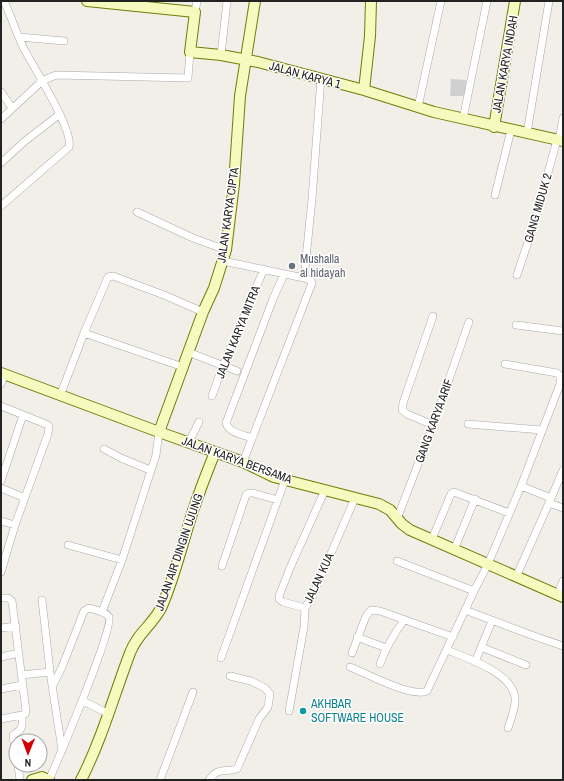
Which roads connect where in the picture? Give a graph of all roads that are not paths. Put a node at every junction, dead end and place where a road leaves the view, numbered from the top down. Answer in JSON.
{"nodes":[{"id":1,"x":4,"y":1,"type":"edge"},
{"id":2,"x":87,"y":1,"type":"edge"},
{"id":3,"x":197,"y":1,"type":"edge"},
{"id":4,"x":227,"y":1,"type":"edge"},
{"id":5,"x":255,"y":1,"type":"edge"},
{"id":6,"x":371,"y":1,"type":"edge"},
{"id":7,"x":441,"y":1,"type":"edge"},
{"id":8,"x":487,"y":1,"type":"edge"},
{"id":9,"x":515,"y":1,"type":"edge"},
{"id":10,"x":549,"y":1,"type":"edge"},
{"id":11,"x":195,"y":12,"type":"junction"},
{"id":12,"x":19,"y":37,"type":"junction"},
{"id":13,"x":64,"y":41,"type":"dead end"},
{"id":14,"x":190,"y":52,"type":"junction"},
{"id":15,"x":221,"y":55,"type":"junction"},
{"id":16,"x":245,"y":59,"type":"junction"},
{"id":17,"x":321,"y":78,"type":"junction"},
{"id":18,"x":42,"y":81,"type":"junction"},
{"id":19,"x":364,"y":90,"type":"junction"},
{"id":20,"x":1,"y":92,"type":"edge"},
{"id":21,"x":418,"y":107,"type":"junction"},
{"id":22,"x":12,"y":108,"type":"junction"},
{"id":23,"x":60,"y":114,"type":"junction"},
{"id":24,"x":1,"y":118,"type":"edge"},
{"id":25,"x":563,"y":118,"type":"edge"},
{"id":26,"x":463,"y":119,"type":"junction"},
{"id":27,"x":494,"y":127,"type":"junction"},
{"id":28,"x":511,"y":130,"type":"junction"},
{"id":29,"x":527,"y":133,"type":"junction"},
{"id":30,"x":560,"y":140,"type":"edge"},
{"id":31,"x":1,"y":162,"type":"edge"},
{"id":32,"x":495,"y":195,"type":"dead end"},
{"id":33,"x":2,"y":202,"type":"edge"},
{"id":34,"x":137,"y":212,"type":"dead end"},
{"id":35,"x":226,"y":250,"type":"junction"},
{"id":36,"x":223,"y":261,"type":"junction"},
{"id":37,"x":264,"y":269,"type":"junction"},
{"id":38,"x":284,"y":274,"type":"junction"},
{"id":39,"x":517,"y":275,"type":"dead end"},
{"id":40,"x":304,"y":278,"type":"junction"},
{"id":41,"x":203,"y":312,"type":"junction"},
{"id":42,"x":433,"y":316,"type":"dead end"},
{"id":43,"x":468,"y":322,"type":"dead end"},
{"id":44,"x":516,"y":325,"type":"dead end"},
{"id":45,"x":563,"y":331,"type":"edge"},
{"id":46,"x":84,"y":333,"type":"junction"},
{"id":47,"x":188,"y":352,"type":"junction"},
{"id":48,"x":505,"y":364,"type":"dead end"},
{"id":49,"x":223,"y":365,"type":"junction"},
{"id":50,"x":183,"y":367,"type":"junction"},
{"id":51,"x":237,"y":371,"type":"dead end"},
{"id":52,"x":2,"y":377,"type":"edge"},
{"id":53,"x":60,"y":396,"type":"junction"},
{"id":54,"x":212,"y":396,"type":"dead end"},
{"id":55,"x":1,"y":406,"type":"edge"},
{"id":56,"x":23,"y":415,"type":"junction"},
{"id":57,"x":199,"y":422,"type":"dead end"},
{"id":58,"x":468,"y":424,"type":"dead end"},
{"id":59,"x":433,"y":425,"type":"junction"},
{"id":60,"x":542,"y":430,"type":"junction"},
{"id":61,"x":159,"y":432,"type":"junction"},
{"id":62,"x":252,"y":438,"type":"junction"},
{"id":63,"x":189,"y":442,"type":"junction"},
{"id":64,"x":104,"y":449,"type":"dead end"},
{"id":65,"x":215,"y":452,"type":"junction"},
{"id":66,"x":243,"y":462,"type":"junction"},
{"id":67,"x":150,"y":470,"type":"junction"},
{"id":68,"x":563,"y":470,"type":"edge"},
{"id":69,"x":285,"y":480,"type":"junction"},
{"id":70,"x":1,"y":481,"type":"edge"},
{"id":71,"x":520,"y":486,"type":"junction"},
{"id":72,"x":1,"y":488,"type":"edge"},
{"id":73,"x":325,"y":490,"type":"junction"},
{"id":74,"x":25,"y":498,"type":"junction"},
{"id":75,"x":355,"y":498,"type":"junction"},
{"id":76,"x":475,"y":499,"type":"junction"},
{"id":77,"x":278,"y":500,"type":"junction"},
{"id":78,"x":550,"y":501,"type":"junction"},
{"id":79,"x":563,"y":508,"type":"edge"},
{"id":80,"x":509,"y":513,"type":"junction"},
{"id":81,"x":397,"y":519,"type":"junction"},
{"id":82,"x":1,"y":520,"type":"edge"},
{"id":83,"x":15,"y":525,"type":"junction"},
{"id":84,"x":432,"y":539,"type":"junction"},
{"id":85,"x":68,"y":544,"type":"dead end"},
{"id":86,"x":454,"y":550,"type":"junction"},
{"id":87,"x":4,"y":553,"type":"edge"},
{"id":88,"x":122,"y":560,"type":"junction"},
{"id":89,"x":397,"y":561,"type":"dead end"},
{"id":90,"x":488,"y":564,"type":"junction"},
{"id":91,"x":222,"y":566,"type":"dead end"},
{"id":92,"x":1,"y":572,"type":"edge"},
{"id":93,"x":516,"y":577,"type":"junction"},
{"id":94,"x":563,"y":581,"type":"edge"},
{"id":95,"x":474,"y":592,"type":"junction"},
{"id":96,"x":560,"y":596,"type":"edge"},
{"id":97,"x":1,"y":598,"type":"edge"},
{"id":98,"x":42,"y":600,"type":"dead end"},
{"id":99,"x":305,"y":608,"type":"junction"},
{"id":100,"x":465,"y":610,"type":"junction"},
{"id":101,"x":102,"y":612,"type":"junction"},
{"id":102,"x":404,"y":620,"type":"junction"},
{"id":103,"x":492,"y":621,"type":"junction"},
{"id":104,"x":16,"y":626,"type":"junction"},
{"id":105,"x":1,"y":628,"type":"edge"},
{"id":106,"x":357,"y":637,"type":"junction"},
{"id":107,"x":453,"y":637,"type":"junction"},
{"id":108,"x":563,"y":646,"type":"edge"},
{"id":109,"x":481,"y":647,"type":"junction"},
{"id":110,"x":386,"y":648,"type":"junction"},
{"id":111,"x":447,"y":650,"type":"junction"},
{"id":112,"x":19,"y":653,"type":"junction"},
{"id":113,"x":352,"y":653,"type":"dead end"},
{"id":114,"x":1,"y":657,"type":"edge"},
{"id":115,"x":221,"y":658,"type":"dead end"},
{"id":116,"x":475,"y":662,"type":"junction"},
{"id":117,"x":380,"y":664,"type":"dead end"},
{"id":118,"x":526,"y":665,"type":"dead end"},
{"id":119,"x":350,"y":667,"type":"dead end"},
{"id":120,"x":50,"y":672,"type":"junction"},
{"id":121,"x":21,"y":675,"type":"junction"},
{"id":122,"x":230,"y":676,"type":"dead end"},
{"id":123,"x":22,"y":685,"type":"junction"},
{"id":124,"x":53,"y":685,"type":"junction"},
{"id":125,"x":1,"y":689,"type":"edge"},
{"id":126,"x":193,"y":692,"type":"dead end"},
{"id":127,"x":83,"y":701,"type":"junction"},
{"id":128,"x":289,"y":711,"type":"dead end"},
{"id":129,"x":109,"y":714,"type":"junction"},
{"id":130,"x":22,"y":715,"type":"junction"},
{"id":131,"x":1,"y":719,"type":"edge"},
{"id":132,"x":508,"y":728,"type":"dead end"},
{"id":133,"x":16,"y":733,"type":"edge"},
{"id":134,"x":62,"y":750,"type":"junction"},
{"id":135,"x":32,"y":780,"type":"edge"},
{"id":136,"x":49,"y":780,"type":"edge"},
{"id":137,"x":81,"y":780,"type":"edge"},
{"id":138,"x":160,"y":780,"type":"edge"},
{"id":139,"x":209,"y":780,"type":"edge"}],
"edges":[{"from":1,"to":12,"type":"street"},
{"from":2,"to":11,"type":"street"},
{"from":3,"to":11,"type":"street"},
{"from":4,"to":15,"type":"street"},
{"from":5,"to":16,"type":"street","name":"JALAN KARYA CIPTA"},
{"from":6,"to":19,"type":"street"},
{"from":7,"to":21,"type":"street"},
{"from":8,"to":26,"type":"street"},
{"from":9,"to":27,"type":"street","name":"JALAN KARYA INDAH"},
{"from":10,"to":29,"type":"street"},
{"from":11,"to":14,"type":"street"},
{"from":12,"to":13,"type":"street"},
{"from":12,"to":18,"type":"street"},
{"from":14,"to":15,"type":"street","name":"JALAN KARYA 1"},
{"from":14,"to":18,"type":"street"},
{"from":15,"to":16,"type":"street","name":"JALAN KARYA 1"},
{"from":16,"to":17,"type":"street","name":"JALAN KARYA 1"},
{"from":16,"to":35,"type":"street","name":"JALAN KARYA CIPTA"},
{"from":17,"to":19,"type":"street","name":"JALAN KARYA 1"},
{"from":17,"to":40,"type":"street"},
{"from":18,"to":22,"type":"street"},
{"from":18,"to":23,"type":"street"},
{"from":19,"to":21,"type":"street","name":"JALAN KARYA 1"},
{"from":20,"to":22,"type":"street"},
{"from":21,"to":26,"type":"street","name":"JALAN KARYA 1"},
{"from":22,"to":24,"type":"street"},
{"from":23,"to":31,"type":"street"},
{"from":23,"to":33,"type":"street"},
{"from":25,"to":30,"type":"street","name":"GANG MIDUK 2"},
{"from":26,"to":27,"type":"street","name":"JALAN KARYA 1"},
{"from":27,"to":28,"type":"street","name":"JALAN KARYA 1"},
{"from":28,"to":29,"type":"street","name":"JALAN KARYA 1"},
{"from":28,"to":32,"type":"street"},
{"from":29,"to":30,"type":"street","name":"JALAN KARYA 1"},
{"from":30,"to":39,"type":"street","name":"GANG MIDUK 2"},
{"from":34,"to":35,"type":"street"},
{"from":35,"to":36,"type":"street","name":"JALAN KARYA CIPTA"},
{"from":36,"to":37,"type":"street"},
{"from":36,"to":41,"type":"street","name":"JALAN KARYA CIPTA"},
{"from":37,"to":38,"type":"street"},
{"from":37,"to":49,"type":"street","name":"JALAN KARYA MITRA"},
{"from":38,"to":40,"type":"street"},
{"from":38,"to":62,"type":"street"},
{"from":40,"to":62,"type":"street"},
{"from":41,"to":46,"type":"street"},
{"from":41,"to":47,"type":"street","name":"JALAN KARYA CIPTA"},
{"from":42,"to":59,"type":"street"},
{"from":43,"to":59,"type":"street","name":"GANG KARYA ARIF"},
{"from":44,"to":45,"type":"street"},
{"from":46,"to":50,"type":"street"},
{"from":46,"to":53,"type":"street"},
{"from":47,"to":49,"type":"street"},
{"from":47,"to":50,"type":"street","name":"JALAN KARYA CIPTA"},
{"from":48,"to":60,"type":"street"},
{"from":49,"to":51,"type":"street"},
{"from":49,"to":54,"type":"street","name":"JALAN KARYA MITRA"},
{"from":50,"to":61,"type":"street","name":"JALAN KARYA CIPTA"},
{"from":52,"to":53,"type":"street","name":"JALAN KARYA BERSAMA"},
{"from":53,"to":61,"type":"street","name":"JALAN KARYA BERSAMA"},
{"from":55,"to":56,"type":"street"},
{"from":56,"to":70,"type":"street"},
{"from":56,"to":74,"type":"street"},
{"from":57,"to":63,"type":"street"},
{"from":58,"to":60,"type":"street"},
{"from":59,"to":81,"type":"street","name":"GANG KARYA ARIF"},
{"from":60,"to":71,"type":"street"},
{"from":61,"to":63,"type":"street","name":"JALAN KARYA BERSAMA"},
{"from":61,"to":67,"type":"street"},
{"from":62,"to":66,"type":"street"},
{"from":63,"to":65,"type":"street","name":"JALAN KARYA BERSAMA"},
{"from":64,"to":67,"type":"street"},
{"from":65,"to":66,"type":"street","name":"JALAN KARYA BERSAMA"},
{"from":65,"to":129,"type":"street","name":"JALAN AIR DINGIN UJUNG"},
{"from":66,"to":69,"type":"street","name":"JALAN KARYA BERSAMA"},
{"from":67,"to":88,"type":"street"},
{"from":68,"to":78,"type":"street"},
{"from":69,"to":73,"type":"street","name":"JALAN KARYA BERSAMA"},
{"from":69,"to":77,"type":"street"},
{"from":71,"to":78,"type":"street"},
{"from":71,"to":80,"type":"street"},
{"from":72,"to":74,"type":"street"},
{"from":73,"to":75,"type":"street","name":"JALAN KARYA BERSAMA"},
{"from":73,"to":99,"type":"street"},
{"from":74,"to":83,"type":"street"},
{"from":75,"to":81,"type":"street","name":"JALAN KARYA BERSAMA"},
{"from":75,"to":99,"type":"street","name":"JALAN KUA"},
{"from":76,"to":80,"type":"street"},
{"from":76,"to":84,"type":"street"},
{"from":76,"to":86,"type":"street"},
{"from":77,"to":91,"type":"street"},
{"from":77,"to":115,"type":"street"},
{"from":78,"to":79,"type":"street"},
{"from":78,"to":93,"type":"street"},
{"from":80,"to":90,"type":"street"},
{"from":81,"to":84,"type":"street","name":"JALAN KARYA BERSAMA"},
{"from":82,"to":83,"type":"street"},
{"from":83,"to":87,"type":"street"},
{"from":84,"to":86,"type":"street","name":"JALAN KARYA BERSAMA"},
{"from":85,"to":88,"type":"street"},
{"from":86,"to":90,"type":"street","name":"JALAN KARYA BERSAMA"},
{"from":87,"to":92,"type":"street"},
{"from":88,"to":101,"type":"street"},
{"from":89,"to":95,"type":"street"},
{"from":90,"to":93,"type":"street","name":"JALAN KARYA BERSAMA"},
{"from":90,"to":95,"type":"street"},
{"from":93,"to":96,"type":"street","name":"JALAN KARYA BERSAMA"},
{"from":94,"to":96,"type":"street"},
{"from":95,"to":100,"type":"street"},
{"from":97,"to":104,"type":"street"},
{"from":98,"to":120,"type":"street"},
{"from":99,"to":128,"type":"street","name":"JALAN KUA"},
{"from":100,"to":103,"type":"street"},
{"from":100,"to":107,"type":"street"},
{"from":101,"to":124,"type":"street"},
{"from":101,"to":127,"type":"street"},
{"from":102,"to":106,"type":"street"},
{"from":102,"to":107,"type":"street"},
{"from":102,"to":110,"type":"street"},
{"from":103,"to":108,"type":"street"},
{"from":103,"to":109,"type":"street"},
{"from":104,"to":105,"type":"street"},
{"from":104,"to":112,"type":"street"},
{"from":106,"to":110,"type":"street"},
{"from":106,"to":113,"type":"street"},
{"from":107,"to":111,"type":"street"},
{"from":109,"to":116,"type":"street"},
{"from":109,"to":118,"type":"street"},
{"from":110,"to":117,"type":"street"},
{"from":111,"to":116,"type":"street"},
{"from":111,"to":119,"type":"street"},
{"from":112,"to":114,"type":"street"},
{"from":112,"to":121,"type":"street"},
{"from":116,"to":132,"type":"street"},
{"from":120,"to":121,"type":"street"},
{"from":120,"to":124,"type":"street"},
{"from":121,"to":123,"type":"street"},
{"from":122,"to":139,"type":"street"},
{"from":123,"to":125,"type":"street"},
{"from":123,"to":130,"type":"street"},
{"from":124,"to":134,"type":"street"},
{"from":126,"to":138,"type":"street"},
{"from":127,"to":129,"type":"street"},
{"from":127,"to":134,"type":"street"},
{"from":129,"to":137,"type":"street","name":"JALAN AIR DINGIN UJUNG"},
{"from":130,"to":131,"type":"street"},
{"from":130,"to":133,"type":"street"},
{"from":134,"to":136,"type":"street"},
{"from":135,"to":136,"type":"street"}]}
